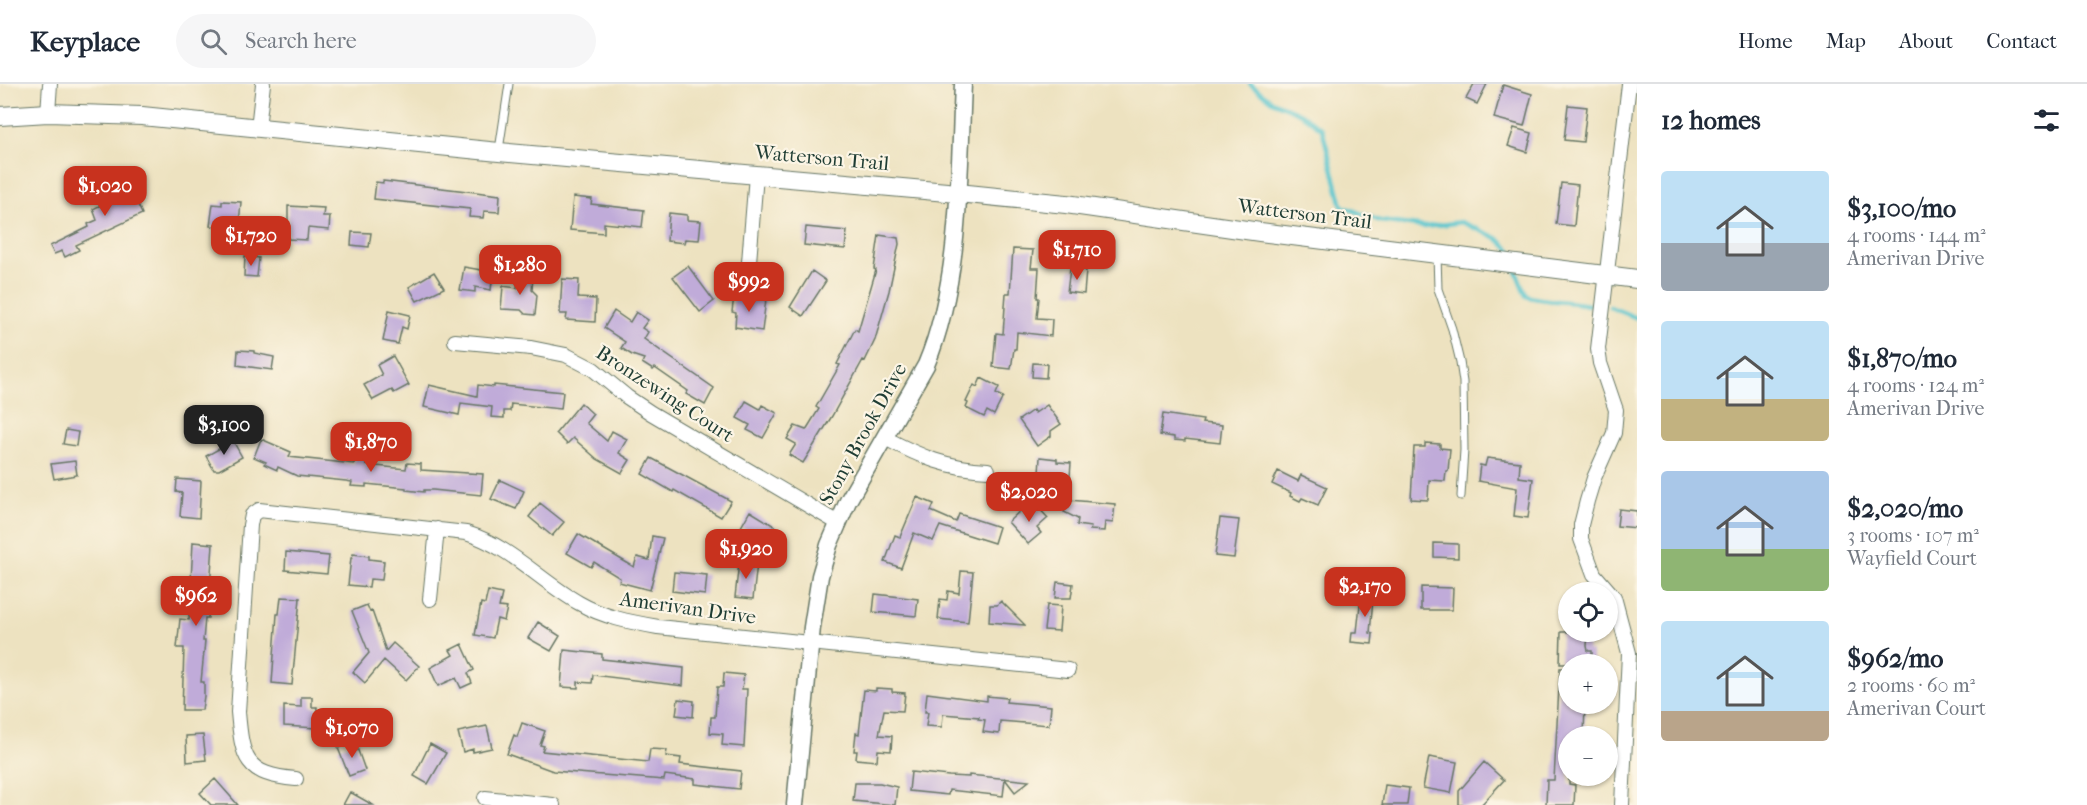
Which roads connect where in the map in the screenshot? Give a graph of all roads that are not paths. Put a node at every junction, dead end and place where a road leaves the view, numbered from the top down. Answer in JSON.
{"nodes":[{"id":1,"x":50,"y":84,"type":"edge"},
{"id":2,"x":263,"y":84,"type":"edge"},
{"id":3,"x":510,"y":84,"type":"edge"},
{"id":4,"x":963,"y":84,"type":"edge"},
{"id":5,"x":1629,"y":84,"type":"edge"},
{"id":6,"x":48,"y":113,"type":"junction"},
{"id":7,"x":0,"y":116,"type":"edge"},
{"id":8,"x":258,"y":128,"type":"junction"},
{"id":9,"x":499,"y":152,"type":"junction"},
{"id":10,"x":756,"y":175,"type":"junction"},
{"id":11,"x":958,"y":193,"type":"junction"},
{"id":12,"x":1437,"y":253,"type":"junction"},
{"id":13,"x":749,"y":262,"type":"dead end"},
{"id":14,"x":1606,"y":275,"type":"junction"},
{"id":15,"x":1637,"y":279,"type":"edge"},
{"id":16,"x":455,"y":341,"type":"dead end"},
{"id":17,"x":885,"y":438,"type":"junction"},
{"id":18,"x":988,"y":470,"type":"dead end"},
{"id":19,"x":1461,"y":496,"type":"dead end"},
{"id":20,"x":838,"y":523,"type":"junction"},
{"id":21,"x":437,"y":529,"type":"junction"},
{"id":22,"x":430,"y":600,"type":"dead end"},
{"id":23,"x":811,"y":643,"type":"junction"},
{"id":24,"x":1068,"y":670,"type":"dead end"},
{"id":25,"x":296,"y":779,"type":"dead end"},
{"id":26,"x":485,"y":798,"type":"dead end"},
{"id":27,"x":553,"y":805,"type":"edge"},
{"id":28,"x":795,"y":805,"type":"edge"},
{"id":29,"x":1622,"y":805,"type":"edge"}],
"edges":[{"from":1,"to":6,"type":"street"},
{"from":2,"to":8,"type":"street"},
{"from":3,"to":9,"type":"lane"},
{"from":4,"to":11,"type":"street","name":"Stony Brook Drive"},
{"from":5,"to":14,"type":"street"},
{"from":6,"to":7,"type":"main road","name":"Watterson Trail"},
{"from":6,"to":8,"type":"main road","name":"Watterson Trail"},
{"from":8,"to":9,"type":"main road","name":"Watterson Trail"},
{"from":9,"to":10,"type":"main road","name":"Watterson Trail"},
{"from":10,"to":11,"type":"main road","name":"Watterson Trail"},
{"from":10,"to":13,"type":"street"},
{"from":11,"to":12,"type":"main road","name":"Watterson Trail"},
{"from":11,"to":17,"type":"street","name":"Stony Brook Drive"},
{"from":12,"to":14,"type":"main road","name":"Watterson Trail"},
{"from":12,"to":19,"type":"lane"},
{"from":14,"to":15,"type":"main road","name":"Watterson Trail"},
{"from":14,"to":29,"type":"street"},
{"from":16,"to":20,"type":"street","name":"Bronzewing Court"},
{"from":17,"to":18,"type":"street"},
{"from":17,"to":20,"type":"street","name":"Stony Brook Drive"},
{"from":20,"to":23,"type":"street","name":"Stony Brook Drive"},
{"from":21,"to":22,"type":"street"},
{"from":21,"to":23,"type":"street","name":"Amerivan Drive"},
{"from":21,"to":25,"type":"street","name":"Amerivan Drive"},
{"from":23,"to":24,"type":"street","name":"Amerivan Drive"},
{"from":23,"to":28,"type":"street","name":"Stony Brook Drive"},
{"from":26,"to":27,"type":"street"}]}
